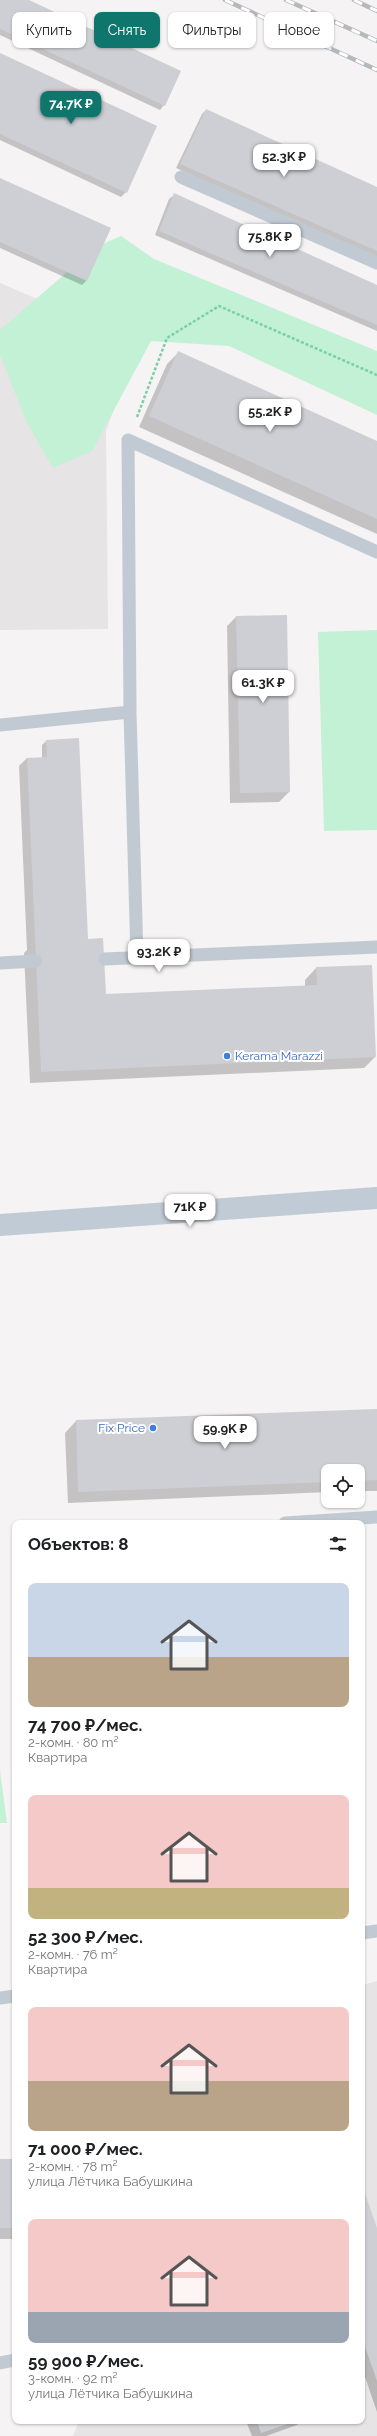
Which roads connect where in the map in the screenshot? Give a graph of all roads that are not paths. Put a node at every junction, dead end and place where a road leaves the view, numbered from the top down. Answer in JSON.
{"nodes":[{"id":1,"x":181,"y":176,"type":"dead end"},
{"id":2,"x":377,"y":263,"type":"edge"},
{"id":3,"x":377,"y":552,"type":"edge"},
{"id":4,"x":130,"y":712,"type":"junction"},
{"id":5,"x":0,"y":725,"type":"edge"},
{"id":6,"x":377,"y":947,"type":"edge"},
{"id":7,"x":137,"y":957,"type":"junction"},
{"id":8,"x":104,"y":959,"type":"dead end"},
{"id":9,"x":36,"y":961,"type":"dead end"},
{"id":10,"x":0,"y":963,"type":"edge"},
{"id":11,"x":377,"y":1198,"type":"edge"},
{"id":12,"x":0,"y":1225,"type":"edge"},
{"id":13,"x":377,"y":1517,"type":"edge"},
{"id":14,"x":331,"y":1520,"type":"edge"},
{"id":15,"x":377,"y":1931,"type":"edge"},
{"id":16,"x":365,"y":1933,"type":"edge"},
{"id":17,"x":12,"y":1996,"type":"edge"},
{"id":18,"x":0,"y":1998,"type":"edge"},
{"id":19,"x":12,"y":2361,"type":"edge"},
{"id":20,"x":0,"y":2363,"type":"edge"}],
"edges":[{"from":1,"to":2,"type":"lane"},
{"from":3,"to":4,"type":"lane"},
{"from":4,"to":5,"type":"lane"},
{"from":4,"to":7,"type":"lane"},
{"from":6,"to":7,"type":"lane"},
{"from":7,"to":8,"type":"lane"},
{"from":9,"to":10,"type":"lane"},
{"from":11,"to":12,"type":"main road"},
{"from":13,"to":14,"type":"lane"},
{"from":15,"to":16,"type":"lane"},
{"from":17,"to":18,"type":"lane"},
{"from":19,"to":20,"type":"lane"}]}
